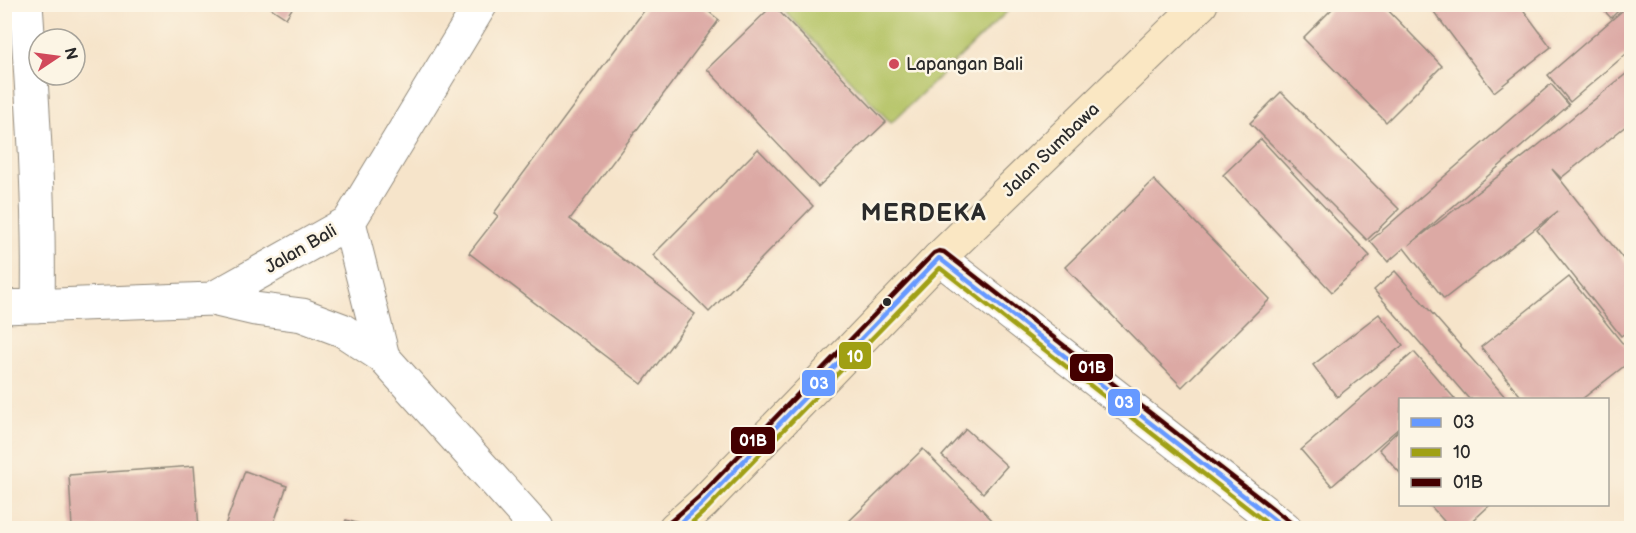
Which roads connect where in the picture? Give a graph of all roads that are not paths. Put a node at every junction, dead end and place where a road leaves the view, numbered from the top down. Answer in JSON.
{"nodes":[{"id":1,"x":26,"y":4,"type":"edge"},
{"id":2,"x":481,"y":4,"type":"edge"},
{"id":3,"x":1201,"y":4,"type":"edge"},
{"id":4,"x":349,"y":222,"type":"junction"},
{"id":5,"x":939,"y":258,"type":"junction"},
{"id":6,"x":212,"y":299,"type":"junction"},
{"id":7,"x":38,"y":306,"type":"junction"},
{"id":8,"x":4,"y":307,"type":"edge"},
{"id":9,"x":383,"y":357,"type":"junction"},
{"id":10,"x":537,"y":528,"type":"edge"},
{"id":11,"x":675,"y":528,"type":"edge"},
{"id":12,"x":1285,"y":528,"type":"edge"}],
"edges":[{"from":1,"to":7,"type":"street"},
{"from":2,"to":4,"type":"street","name":"Jalan Bali"},
{"from":3,"to":5,"type":"street","name":"Jalan Sumbawa"},
{"from":4,"to":6,"type":"street","name":"Jalan Bali"},
{"from":4,"to":9,"type":"street"},
{"from":5,"to":11,"type":"street","name":"Jalan Sumbawa"},
{"from":5,"to":12,"type":"street"},
{"from":6,"to":7,"type":"street","name":"Jalan Bali"},
{"from":6,"to":9,"type":"street"},
{"from":7,"to":8,"type":"street","name":"Jalan Bali"},
{"from":9,"to":10,"type":"street"}]}
